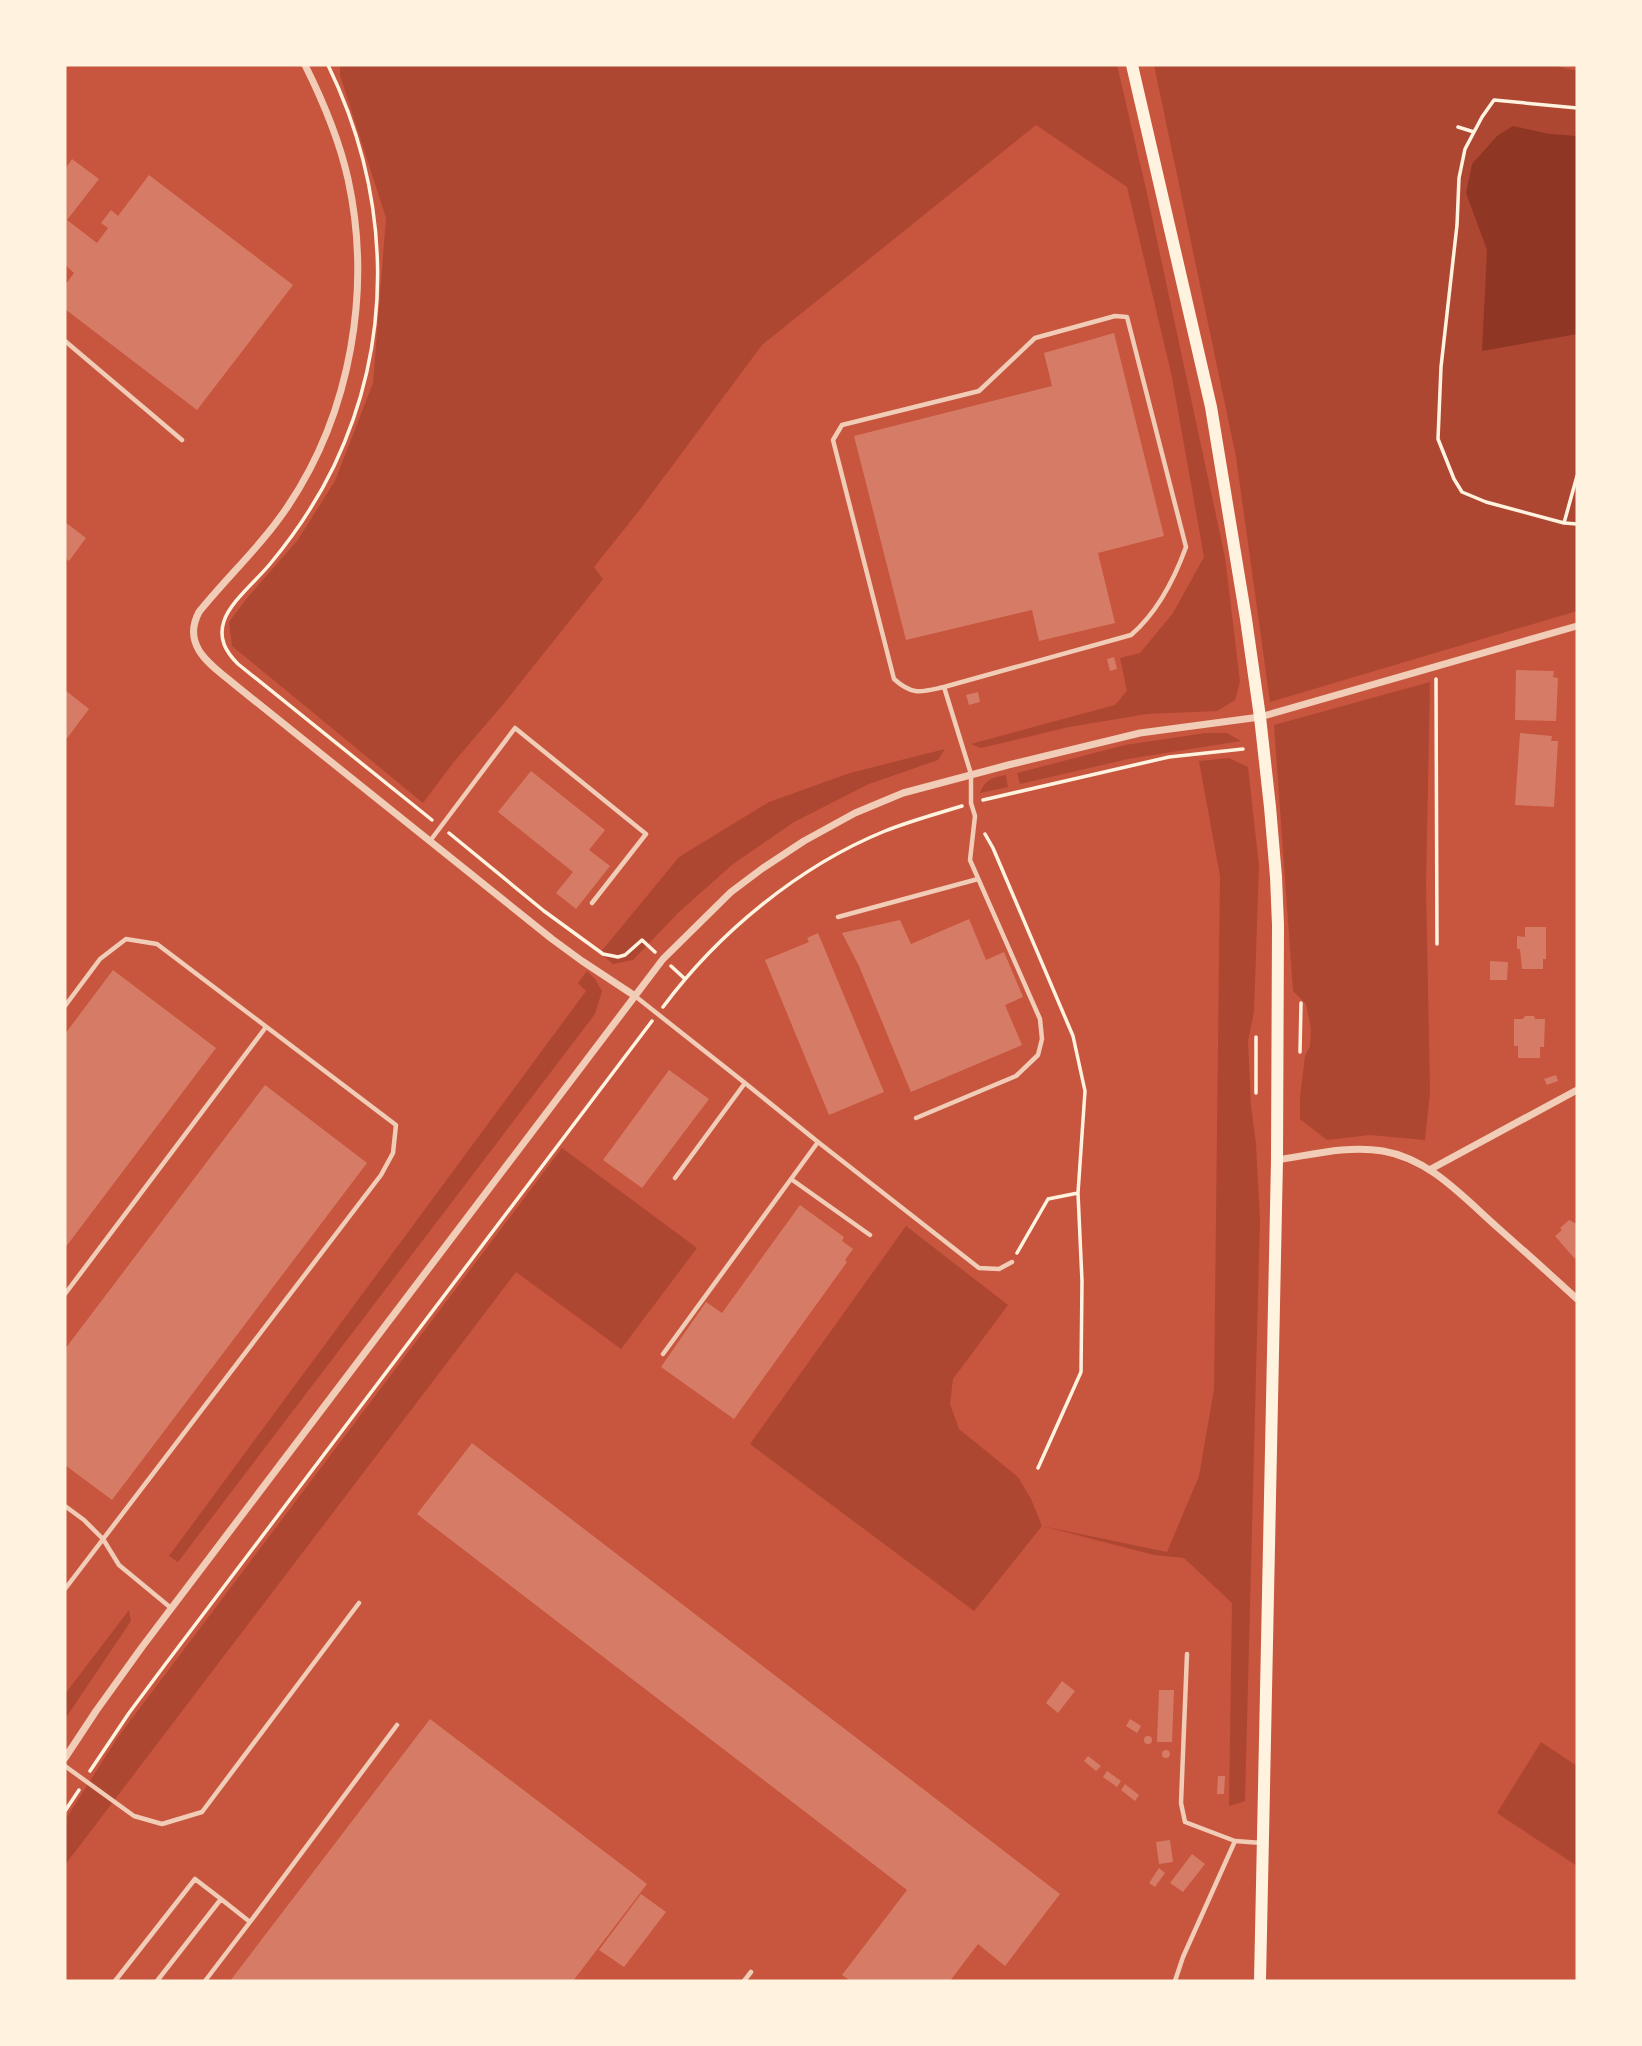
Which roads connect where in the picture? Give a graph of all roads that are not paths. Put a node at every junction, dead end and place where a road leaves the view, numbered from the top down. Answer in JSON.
{"nodes":[{"id":1,"x":304,"y":65,"type":"edge"},
{"id":2,"x":1132,"y":65,"type":"edge"},
{"id":3,"x":65,"y":341,"type":"edge"},
{"id":4,"x":182,"y":440,"type":"dead end"},
{"id":5,"x":1577,"y":626,"type":"edge"},
{"id":6,"x":944,"y":687,"type":"junction"},
{"id":7,"x":1260,"y":718,"type":"junction"},
{"id":8,"x":971,"y":774,"type":"junction"},
{"id":9,"x":430,"y":841,"type":"junction"},
{"id":10,"x":978,"y":879,"type":"junction"},
{"id":11,"x":592,"y":904,"type":"dead end"},
{"id":12,"x":838,"y":916,"type":"dead end"},
{"id":13,"x":635,"y":996,"type":"junction"},
{"id":14,"x":65,"y":1006,"type":"edge"},
{"id":15,"x":266,"y":1027,"type":"junction"},
{"id":16,"x":745,"y":1083,"type":"junction"},
{"id":17,"x":1577,"y":1090,"type":"edge"},
{"id":18,"x":916,"y":1118,"type":"dead end"},
{"id":19,"x":818,"y":1142,"type":"junction"},
{"id":20,"x":1276,"y":1160,"type":"junction"},
{"id":21,"x":1430,"y":1169,"type":"junction"},
{"id":22,"x":675,"y":1178,"type":"dead end"},
{"id":23,"x":791,"y":1179,"type":"junction"},
{"id":24,"x":870,"y":1236,"type":"dead end"},
{"id":25,"x":1012,"y":1262,"type":"road end"},
{"id":26,"x":65,"y":1294,"type":"edge"},
{"id":27,"x":1577,"y":1299,"type":"edge"},
{"id":28,"x":663,"y":1354,"type":"dead end"},
{"id":29,"x":65,"y":1506,"type":"edge"},
{"id":30,"x":103,"y":1539,"type":"junction"},
{"id":31,"x":65,"y":1589,"type":"edge"},
{"id":32,"x":359,"y":1603,"type":"dead end"},
{"id":33,"x":172,"y":1608,"type":"junction"},
{"id":34,"x":1187,"y":1654,"type":"dead end"},
{"id":35,"x":397,"y":1725,"type":"dead end"},
{"id":36,"x":65,"y":1758,"type":"edge"},
{"id":37,"x":65,"y":1766,"type":"edge"},
{"id":38,"x":1235,"y":1841,"type":"junction"},
{"id":39,"x":1263,"y":1843,"type":"junction"},
{"id":40,"x":221,"y":1899,"type":"junction"},
{"id":41,"x":250,"y":1922,"type":"junction"},
{"id":42,"x":751,"y":1972,"type":"dead end"},
{"id":43,"x":115,"y":1981,"type":"edge"},
{"id":44,"x":158,"y":1981,"type":"edge"},
{"id":45,"x":205,"y":1981,"type":"edge"},
{"id":46,"x":744,"y":1981,"type":"edge"},
{"id":47,"x":1175,"y":1981,"type":"edge"},
{"id":48,"x":1260,"y":1981,"type":"edge"}],
"edges":[{"from":1,"to":9,"type":"street"},
{"from":2,"to":7,"type":"main road"},
{"from":3,"to":4,"type":"lane"},
{"from":5,"to":7,"type":"street"},
{"from":6,"to":6,"type":"lane"},
{"from":6,"to":8,"type":"lane"},
{"from":7,"to":8,"type":"street"},
{"from":7,"to":20,"type":"main road"},
{"from":8,"to":10,"type":"lane"},
{"from":8,"to":13,"type":"street"},
{"from":9,"to":11,"type":"lane"},
{"from":9,"to":13,"type":"street"},
{"from":10,"to":12,"type":"lane"},
{"from":10,"to":18,"type":"lane"},
{"from":13,"to":16,"type":"lane"},
{"from":13,"to":33,"type":"street"},
{"from":14,"to":15,"type":"lane"},
{"from":15,"to":26,"type":"lane"},
{"from":15,"to":30,"type":"lane"},
{"from":16,"to":19,"type":"lane"},
{"from":16,"to":22,"type":"lane"},
{"from":17,"to":21,"type":"street"},
{"from":19,"to":23,"type":"lane"},
{"from":19,"to":25,"type":"lane"},
{"from":20,"to":21,"type":"street"},
{"from":20,"to":39,"type":"main road"},
{"from":21,"to":27,"type":"street"},
{"from":23,"to":24,"type":"lane"},
{"from":23,"to":28,"type":"lane"},
{"from":29,"to":30,"type":"lane"},
{"from":30,"to":31,"type":"lane"},
{"from":30,"to":33,"type":"lane"},
{"from":32,"to":37,"type":"lane"},
{"from":33,"to":36,"type":"street"},
{"from":34,"to":38,"type":"lane"},
{"from":35,"to":41,"type":"lane"},
{"from":38,"to":39,"type":"lane"},
{"from":38,"to":47,"type":"lane"},
{"from":39,"to":48,"type":"main road"},
{"from":40,"to":41,"type":"lane"},
{"from":40,"to":43,"type":"lane"},
{"from":40,"to":44,"type":"lane"},
{"from":41,"to":45,"type":"lane"},
{"from":42,"to":46,"type":"lane"}]}
